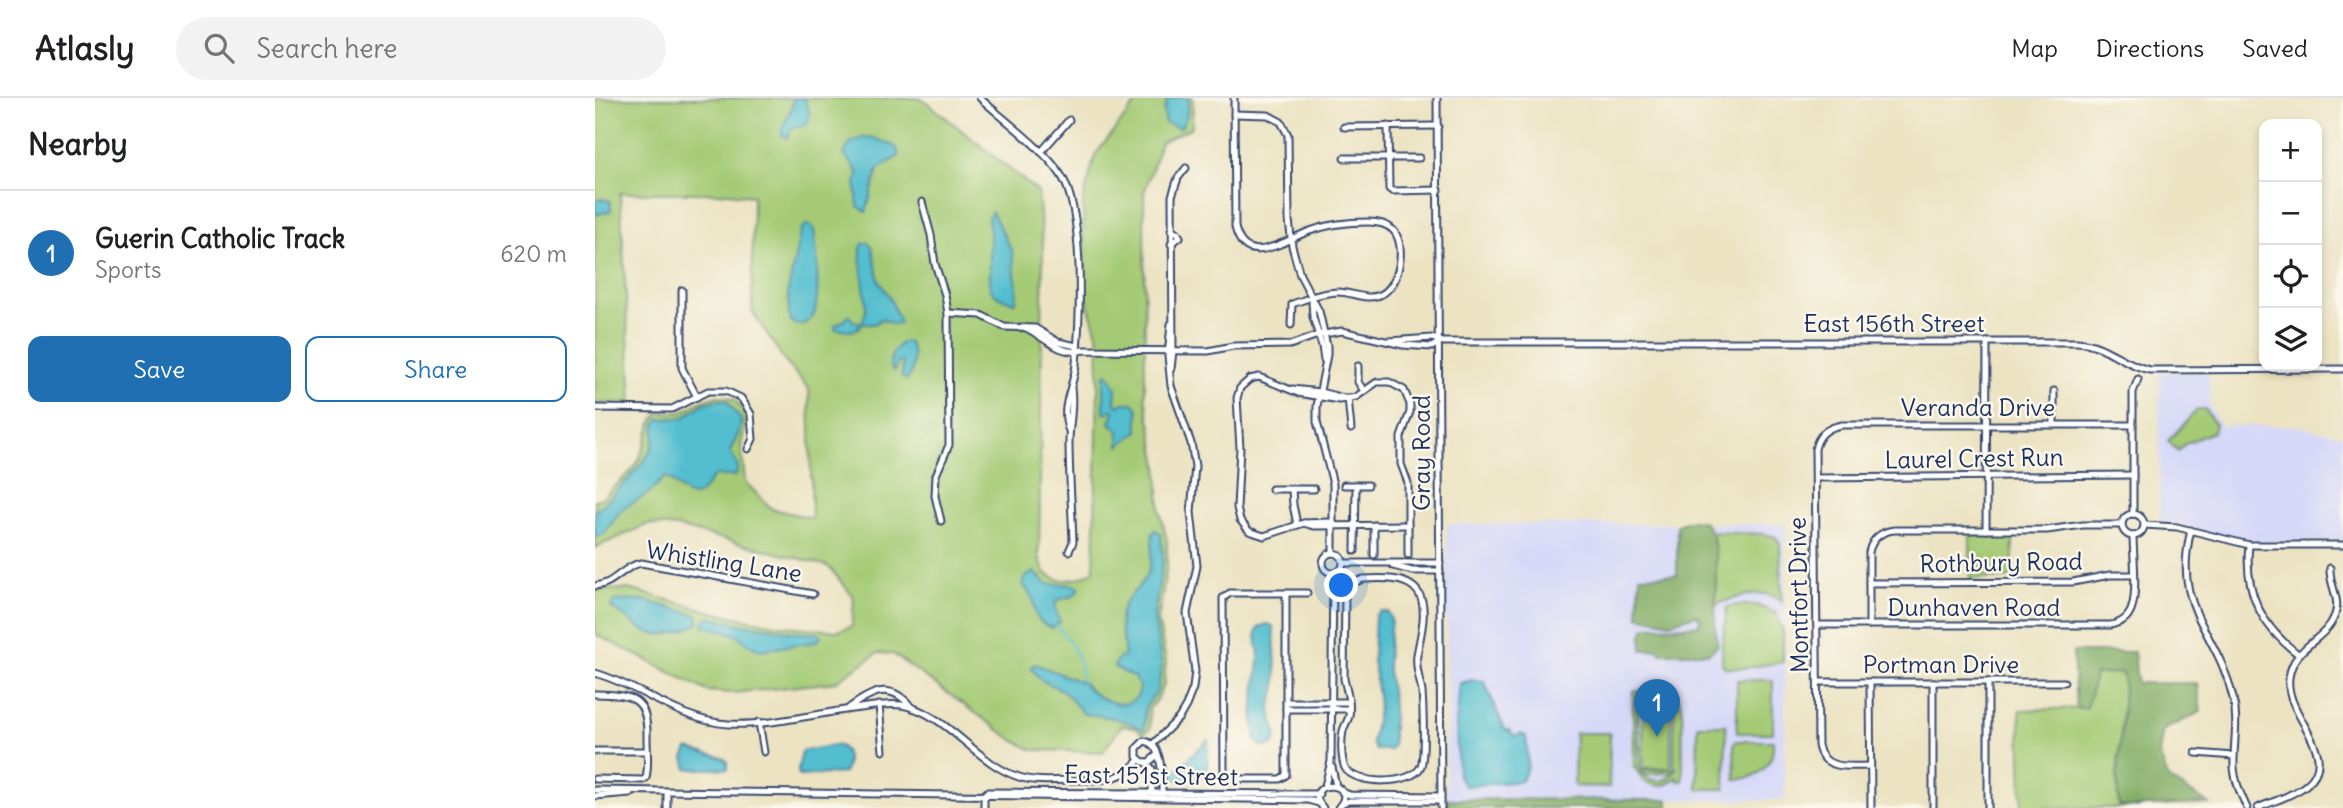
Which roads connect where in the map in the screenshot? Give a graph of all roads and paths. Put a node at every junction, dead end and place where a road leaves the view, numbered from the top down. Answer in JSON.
{"nodes":[{"id":1,"x":980,"y":98,"type":"edge"},
{"id":2,"x":1234,"y":98,"type":"edge"},
{"id":3,"x":1437,"y":98,"type":"edge"},
{"id":4,"x":1234,"y":114,"type":"junction"},
{"id":5,"x":1069,"y":120,"type":"dead end"},
{"id":6,"x":1388,"y":126,"type":"junction"},
{"id":7,"x":1438,"y":126,"type":"junction"},
{"id":8,"x":1344,"y":127,"type":"dead end"},
{"id":9,"x":1041,"y":152,"type":"junction"},
{"id":10,"x":1344,"y":158,"type":"dead end"},
{"id":11,"x":1388,"y":159,"type":"junction"},
{"id":12,"x":1419,"y":159,"type":"dead end"},
{"id":13,"x":1186,"y":169,"type":"dead end"},
{"id":14,"x":1439,"y":190,"type":"junction"},
{"id":15,"x":922,"y":202,"type":"dead end"},
{"id":16,"x":1291,"y":239,"type":"junction"},
{"id":17,"x":682,"y":290,"type":"dead end"},
{"id":18,"x":1311,"y":298,"type":"junction"},
{"id":19,"x":948,"y":313,"type":"junction"},
{"id":20,"x":1291,"y":325,"type":"dead end"},
{"id":21,"x":1321,"y":334,"type":"junction"},
{"id":22,"x":1439,"y":342,"type":"junction"},
{"id":23,"x":1987,"y":342,"type":"junction"},
{"id":24,"x":1079,"y":349,"type":"junction"},
{"id":25,"x":1171,"y":351,"type":"junction"},
{"id":26,"x":1358,"y":366,"type":"dead end"},
{"id":27,"x":2343,"y":369,"type":"edge"},
{"id":28,"x":2138,"y":379,"type":"dead end"},
{"id":29,"x":1364,"y":391,"type":"junction"},
{"id":30,"x":2054,"y":391,"type":"dead end"},
{"id":31,"x":1319,"y":394,"type":"junction"},
{"id":32,"x":697,"y":397,"type":"junction"},
{"id":33,"x":1346,"y":398,"type":"junction"},
{"id":34,"x":595,"y":408,"type":"edge"},
{"id":35,"x":1986,"y":425,"type":"junction"},
{"id":36,"x":2054,"y":425,"type":"junction"},
{"id":37,"x":2133,"y":425,"type":"junction"},
{"id":38,"x":1351,"y":429,"type":"dead end"},
{"id":39,"x":1823,"y":433,"type":"joint"},
{"id":40,"x":748,"y":449,"type":"dead end"},
{"id":41,"x":2133,"y":475,"type":"junction"},
{"id":42,"x":1986,"y":477,"type":"junction"},
{"id":43,"x":1815,"y":478,"type":"junction"},
{"id":44,"x":1344,"y":485,"type":"dead end"},
{"id":45,"x":1356,"y":485,"type":"junction"},
{"id":46,"x":1368,"y":485,"type":"dead end"},
{"id":47,"x":1272,"y":489,"type":"dead end"},
{"id":48,"x":1293,"y":489,"type":"junction"},
{"id":49,"x":1314,"y":489,"type":"dead end"},
{"id":50,"x":2133,"y":514,"type":"junction"},
{"id":51,"x":941,"y":521,"type":"dead end"},
{"id":52,"x":1301,"y":524,"type":"junction"},
{"id":53,"x":1334,"y":524,"type":"junction"},
{"id":54,"x":1355,"y":524,"type":"junction"},
{"id":55,"x":1374,"y":524,"type":"junction"},
{"id":56,"x":1408,"y":525,"type":"junction"},
{"id":57,"x":2122,"y":525,"type":"junction"},
{"id":58,"x":2144,"y":525,"type":"junction"},
{"id":59,"x":1986,"y":530,"type":"junction"},
{"id":60,"x":2191,"y":530,"type":"junction"},
{"id":61,"x":2133,"y":536,"type":"junction"},
{"id":62,"x":2249,"y":545,"type":"junction"},
{"id":63,"x":2343,"y":545,"type":"edge"},
{"id":64,"x":1069,"y":551,"type":"dead end"},
{"id":65,"x":1355,"y":551,"type":"dead end"},
{"id":66,"x":1333,"y":553,"type":"junction"},
{"id":67,"x":1374,"y":555,"type":"dead end"},
{"id":68,"x":1408,"y":555,"type":"dead end"},
{"id":69,"x":1440,"y":563,"type":"junction"},
{"id":70,"x":1344,"y":564,"type":"junction"},
{"id":71,"x":1386,"y":564,"type":"junction"},
{"id":72,"x":2330,"y":568,"type":"dead end"},
{"id":73,"x":1440,"y":571,"type":"junction"},
{"id":74,"x":1333,"y":574,"type":"junction"},
{"id":75,"x":2134,"y":575,"type":"junction"},
{"id":76,"x":1869,"y":583,"type":"junction"},
{"id":77,"x":595,"y":586,"type":"edge"},
{"id":78,"x":1286,"y":593,"type":"junction"},
{"id":79,"x":1307,"y":593,"type":"dead end"},
{"id":80,"x":813,"y":594,"type":"dead end"},
{"id":81,"x":1817,"y":625,"type":"junction"},
{"id":82,"x":1869,"y":625,"type":"junction"},
{"id":83,"x":2298,"y":654,"type":"junction"},
{"id":84,"x":595,"y":673,"type":"edge"},
{"id":85,"x":1818,"y":682,"type":"junction"},
{"id":86,"x":1870,"y":682,"type":"junction"},
{"id":87,"x":1933,"y":682,"type":"junction"},
{"id":88,"x":1988,"y":682,"type":"junction"},
{"id":89,"x":2064,"y":682,"type":"dead end"},
{"id":90,"x":595,"y":694,"type":"edge"},
{"id":91,"x":879,"y":705,"type":"junction"},
{"id":92,"x":1286,"y":706,"type":"junction"},
{"id":93,"x":1332,"y":706,"type":"junction"},
{"id":94,"x":1349,"y":706,"type":"junction"},
{"id":95,"x":912,"y":708,"type":"junction"},
{"id":96,"x":848,"y":709,"type":"junction"},
{"id":97,"x":759,"y":722,"type":"junction"},
{"id":98,"x":1153,"y":744,"type":"junction"},
{"id":99,"x":595,"y":751,"type":"edge"},
{"id":100,"x":647,"y":751,"type":"junction"},
{"id":101,"x":883,"y":751,"type":"dead end"},
{"id":102,"x":764,"y":752,"type":"dead end"},
{"id":103,"x":2196,"y":753,"type":"dead end"},
{"id":104,"x":1156,"y":755,"type":"junction"},
{"id":105,"x":2234,"y":756,"type":"junction"},
{"id":106,"x":1143,"y":761,"type":"junction"},
{"id":107,"x":1331,"y":761,"type":"junction"},
{"id":108,"x":1870,"y":766,"type":"junction"},
{"id":109,"x":595,"y":779,"type":"edge"},
{"id":110,"x":1325,"y":786,"type":"junction"},
{"id":111,"x":1336,"y":786,"type":"junction"},
{"id":112,"x":667,"y":792,"type":"junction"},
{"id":113,"x":1342,"y":792,"type":"junction"},
{"id":114,"x":595,"y":793,"type":"edge"},
{"id":115,"x":1152,"y":793,"type":"junction"},
{"id":116,"x":1319,"y":794,"type":"junction"},
{"id":117,"x":983,"y":795,"type":"junction"},
{"id":118,"x":1159,"y":796,"type":"junction"},
{"id":119,"x":1441,"y":802,"type":"edge"},
{"id":120,"x":1340,"y":805,"type":"edge"},
{"id":121,"x":1321,"y":806,"type":"edge"},
{"id":122,"x":667,"y":808,"type":"edge"},
{"id":123,"x":984,"y":808,"type":"edge"},
{"id":124,"x":1157,"y":808,"type":"edge"},
{"id":125,"x":1871,"y":808,"type":"edge"},
{"id":126,"x":1933,"y":808,"type":"edge"},
{"id":127,"x":1988,"y":808,"type":"edge"},
{"id":128,"x":2247,"y":808,"type":"edge"},
{"id":129,"x":2258,"y":808,"type":"edge"}],
"edges":[{"from":1,"to":9,"type":"street"},
{"from":2,"to":4,"type":"street"},
{"from":3,"to":7,"type":"street","name":"Gray Road"},
{"from":4,"to":16,"type":"street"},
{"from":4,"to":16,"type":"street"},
{"from":5,"to":9,"type":"street"},
{"from":6,"to":7,"type":"street"},
{"from":6,"to":8,"type":"street"},
{"from":6,"to":11,"type":"street"},
{"from":7,"to":14,"type":"street","name":"Gray Road"},
{"from":9,"to":24,"type":"street"},
{"from":10,"to":11,"type":"street"},
{"from":11,"to":12,"type":"street"},
{"from":11,"to":14,"type":"street"},
{"from":13,"to":25,"type":"street"},
{"from":14,"to":22,"type":"street","name":"Gray Road"},
{"from":15,"to":19,"type":"street"},
{"from":16,"to":18,"type":"street"},
{"from":16,"to":18,"type":"street"},
{"from":17,"to":32,"type":"street"},
{"from":18,"to":20,"type":"street"},
{"from":18,"to":21,"type":"street"},
{"from":19,"to":24,"type":"street","name":"East 156th Street"},
{"from":19,"to":51,"type":"street"},
{"from":21,"to":22,"type":"street","name":"East 156th Street"},
{"from":21,"to":25,"type":"street","name":"East 156th Street"},
{"from":21,"to":31,"type":"street"},
{"from":22,"to":23,"type":"street","name":"East 156th Street"},
{"from":22,"to":69,"type":"street","name":"Gray Road"},
{"from":23,"to":27,"type":"street","name":"East 156th Street"},
{"from":23,"to":35,"type":"street"},
{"from":24,"to":25,"type":"street","name":"East 156th Street"},
{"from":24,"to":64,"type":"street"},
{"from":25,"to":98,"type":"street"},
{"from":26,"to":29,"type":"street"},
{"from":28,"to":37,"type":"street"},
{"from":29,"to":33,"type":"street"},
{"from":29,"to":56,"type":"street"},
{"from":30,"to":36,"type":"street"},
{"from":31,"to":33,"type":"street"},
{"from":31,"to":52,"type":"street"},
{"from":31,"to":53,"type":"street"},
{"from":32,"to":34,"type":"street"},
{"from":32,"to":40,"type":"street"},
{"from":33,"to":38,"type":"street"},
{"from":35,"to":36,"type":"street","name":"Veranda Drive"},
{"from":35,"to":39,"type":"street","name":"Veranda Drive"},
{"from":35,"to":42,"type":"street"},
{"from":36,"to":37,"type":"street","name":"Veranda Drive"},
{"from":37,"to":41,"type":"street"},
{"from":39,"to":43,"type":"street","name":"Montfort Drive"},
{"from":41,"to":42,"type":"street","name":"Laurel Crest Run"},
{"from":41,"to":50,"type":"street"},
{"from":42,"to":43,"type":"street","name":"Laurel Crest Run"},
{"from":42,"to":59,"type":"street"},
{"from":43,"to":81,"type":"street","name":"Montfort Drive"},
{"from":44,"to":45,"type":"street"},
{"from":45,"to":46,"type":"street"},
{"from":45,"to":54,"type":"street"},
{"from":47,"to":48,"type":"street"},
{"from":48,"to":49,"type":"street"},
{"from":48,"to":52,"type":"street"},
{"from":50,"to":57,"type":"street"},
{"from":50,"to":58,"type":"street"},
{"from":52,"to":53,"type":"street"},
{"from":53,"to":54,"type":"street"},
{"from":53,"to":66,"type":"street"},
{"from":54,"to":55,"type":"street"},
{"from":54,"to":65,"type":"street"},
{"from":55,"to":56,"type":"street"},
{"from":55,"to":67,"type":"street"},
{"from":56,"to":68,"type":"street"},
{"from":57,"to":59,"type":"street"},
{"from":57,"to":61,"type":"street"},
{"from":58,"to":60,"type":"street"},
{"from":58,"to":61,"type":"street"},
{"from":59,"to":76,"type":"street"},
{"from":60,"to":62,"type":"street"},
{"from":60,"to":105,"type":"street"},
{"from":61,"to":75,"type":"street"},
{"from":62,"to":63,"type":"street"},
{"from":62,"to":83,"type":"street"},
{"from":66,"to":70,"type":"street"},
{"from":66,"to":74,"type":"street"},
{"from":69,"to":71,"type":"street"},
{"from":69,"to":73,"type":"street","name":"Gray Road"},
{"from":70,"to":71,"type":"street"},
{"from":70,"to":74,"type":"street"},
{"from":71,"to":73,"type":"street"},
{"from":72,"to":83,"type":"street"},
{"from":73,"to":119,"type":"street","name":"Gray Road"},
{"from":74,"to":93,"type":"street"},
{"from":75,"to":76,"type":"street","name":"Rothbury Road"},
{"from":75,"to":82,"type":"street","name":"Dunhaven Road"},
{"from":76,"to":82,"type":"street"},
{"from":77,"to":80,"type":"street","name":"Whistling Lane"},
{"from":78,"to":79,"type":"street"},
{"from":78,"to":92,"type":"street"},
{"from":78,"to":92,"type":"street"},
{"from":81,"to":82,"type":"street","name":"Dunhaven Road"},
{"from":81,"to":85,"type":"street","name":"Montfort Drive"},
{"from":83,"to":129,"type":"street"},
{"from":84,"to":97,"type":"street"},
{"from":85,"to":86,"type":"street","name":"Portman Drive"},
{"from":85,"to":108,"type":"street","name":"Montfort Drive"},
{"from":86,"to":87,"type":"street","name":"Portman Drive"},
{"from":86,"to":108,"type":"street"},
{"from":87,"to":88,"type":"street","name":"Portman Drive"},
{"from":87,"to":126,"type":"street"},
{"from":88,"to":89,"type":"street","name":"Portman Drive"},
{"from":88,"to":127,"type":"street"},
{"from":90,"to":100,"type":"street"},
{"from":91,"to":95,"type":"street"},
{"from":91,"to":96,"type":"street"},
{"from":91,"to":101,"type":"street"},
{"from":92,"to":93,"type":"street"},
{"from":93,"to":94,"type":"street"},
{"from":93,"to":107,"type":"street"},
{"from":94,"to":94,"type":"street"},
{"from":95,"to":96,"type":"street"},
{"from":95,"to":106,"type":"street"},
{"from":96,"to":97,"type":"street"},
{"from":97,"to":102,"type":"street"},
{"from":98,"to":104,"type":"street"},
{"from":98,"to":106,"type":"street"},
{"from":99,"to":100,"type":"street"},
{"from":100,"to":109,"type":"street"},
{"from":103,"to":105,"type":"street"},
{"from":104,"to":106,"type":"street"},
{"from":104,"to":118,"type":"street"},
{"from":105,"to":128,"type":"street"},
{"from":106,"to":115,"type":"street"},
{"from":107,"to":110,"type":"street"},
{"from":107,"to":111,"type":"street"},
{"from":108,"to":125,"type":"street"},
{"from":110,"to":111,"type":"street"},
{"from":110,"to":116,"type":"street"},
{"from":111,"to":113,"type":"street"},
{"from":112,"to":114,"type":"street","name":"East 151st Street"},
{"from":112,"to":117,"type":"street","name":"East 151st Street"},
{"from":112,"to":122,"type":"street"},
{"from":113,"to":119,"type":"street"},
{"from":113,"to":120,"type":"street"},
{"from":115,"to":117,"type":"street","name":"East 151st Street"},
{"from":115,"to":118,"type":"street","name":"East 151st Street"},
{"from":116,"to":118,"type":"street","name":"East 151st Street"},
{"from":116,"to":121,"type":"street"},
{"from":117,"to":118,"type":"street","name":"East 151st Street"},
{"from":117,"to":123,"type":"street"},
{"from":118,"to":121,"type":"street","name":"East 151st Street"},
{"from":118,"to":124,"type":"street"},
{"from":119,"to":120,"type":"street"}]}
